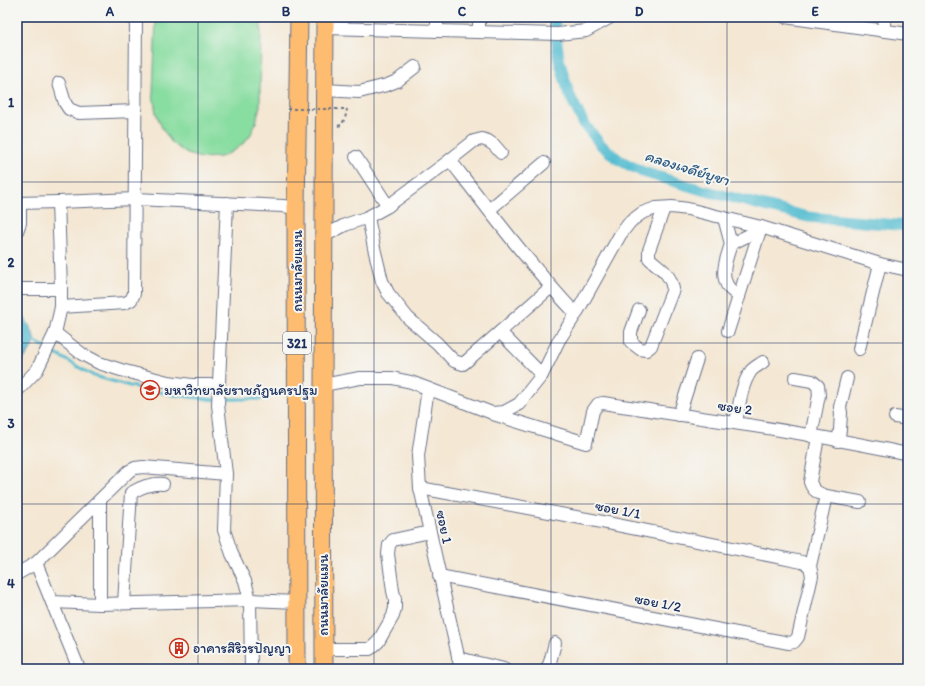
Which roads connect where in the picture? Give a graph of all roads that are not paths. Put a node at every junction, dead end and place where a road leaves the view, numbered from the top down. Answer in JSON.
{"nodes":[{"id":1,"x":136,"y":17,"type":"edge"},
{"id":2,"x":299,"y":17,"type":"edge"},
{"id":3,"x":393,"y":17,"type":"edge"},
{"id":4,"x":438,"y":17,"type":"edge"},
{"id":5,"x":479,"y":17,"type":"edge"},
{"id":6,"x":611,"y":17,"type":"edge"},
{"id":7,"x":785,"y":17,"type":"edge"},
{"id":8,"x":885,"y":17,"type":"edge"},
{"id":9,"x":325,"y":22,"type":"edge"},
{"id":10,"x":392,"y":29,"type":"junction"},
{"id":11,"x":437,"y":31,"type":"junction"},
{"id":12,"x":882,"y":31,"type":"junction"},
{"id":13,"x":478,"y":32,"type":"junction"},
{"id":14,"x":908,"y":34,"type":"edge"},
{"id":15,"x":415,"y":67,"type":"dead end"},
{"id":16,"x":59,"y":83,"type":"dead end"},
{"id":17,"x":325,"y":90,"type":"junction"},
{"id":18,"x":136,"y":111,"type":"junction"},
{"id":19,"x":501,"y":152,"type":"dead end"},
{"id":20,"x":356,"y":157,"type":"dead end"},
{"id":21,"x":450,"y":160,"type":"junction"},
{"id":22,"x":544,"y":163,"type":"dead end"},
{"id":23,"x":136,"y":199,"type":"junction"},
{"id":24,"x":58,"y":202,"type":"junction"},
{"id":25,"x":18,"y":203,"type":"edge"},
{"id":26,"x":227,"y":203,"type":"junction"},
{"id":27,"x":388,"y":206,"type":"junction"},
{"id":28,"x":296,"y":208,"type":"junction"},
{"id":29,"x":664,"y":208,"type":"junction"},
{"id":30,"x":489,"y":210,"type":"junction"},
{"id":31,"x":368,"y":217,"type":"junction"},
{"id":32,"x":724,"y":218,"type":"junction"},
{"id":33,"x":760,"y":230,"type":"junction"},
{"id":34,"x":17,"y":231,"type":"edge"},
{"id":35,"x":324,"y":236,"type":"junction"},
{"id":36,"x":731,"y":244,"type":"junction"},
{"id":37,"x":880,"y":264,"type":"junction"},
{"id":38,"x":908,"y":270,"type":"edge"},
{"id":39,"x":551,"y":287,"type":"junction"},
{"id":40,"x":17,"y":289,"type":"edge"},
{"id":41,"x":61,"y":289,"type":"junction"},
{"id":42,"x":739,"y":297,"type":"junction"},
{"id":43,"x":61,"y":307,"type":"junction"},
{"id":44,"x":639,"y":310,"type":"dead end"},
{"id":45,"x":576,"y":314,"type":"junction"},
{"id":46,"x":728,"y":331,"type":"dead end"},
{"id":47,"x":500,"y":332,"type":"junction"},
{"id":48,"x":54,"y":336,"type":"junction"},
{"id":49,"x":859,"y":349,"type":"dead end"},
{"id":50,"x":696,"y":359,"type":"dead end"},
{"id":51,"x":763,"y":362,"type":"dead end"},
{"id":52,"x":542,"y":375,"type":"junction"},
{"id":53,"x":795,"y":378,"type":"dead end"},
{"id":54,"x":847,"y":378,"type":"dead end"},
{"id":55,"x":323,"y":385,"type":"junction"},
{"id":56,"x":219,"y":387,"type":"junction"},
{"id":57,"x":428,"y":389,"type":"junction"},
{"id":58,"x":17,"y":391,"type":"edge"},
{"id":59,"x":492,"y":413,"type":"junction"},
{"id":60,"x":679,"y":415,"type":"junction"},
{"id":61,"x":895,"y":417,"type":"dead end"},
{"id":62,"x":908,"y":420,"type":"edge"},
{"id":63,"x":736,"y":423,"type":"junction"},
{"id":64,"x":815,"y":436,"type":"junction"},
{"id":65,"x":838,"y":440,"type":"junction"},
{"id":66,"x":908,"y":454,"type":"edge"},
{"id":67,"x":226,"y":474,"type":"junction"},
{"id":68,"x":163,"y":484,"type":"dead end"},
{"id":69,"x":420,"y":488,"type":"junction"},
{"id":70,"x":826,"y":496,"type":"junction"},
{"id":71,"x":100,"y":500,"type":"junction"},
{"id":72,"x":860,"y":502,"type":"dead end"},
{"id":73,"x":430,"y":532,"type":"junction"},
{"id":74,"x":36,"y":563,"type":"junction"},
{"id":75,"x":810,"y":566,"type":"junction"},
{"id":76,"x":17,"y":574,"type":"edge"},
{"id":77,"x":439,"y":576,"type":"junction"},
{"id":78,"x":250,"y":600,"type":"junction"},
{"id":79,"x":52,"y":602,"type":"junction"},
{"id":80,"x":297,"y":602,"type":"junction"},
{"id":81,"x":124,"y":603,"type":"junction"},
{"id":82,"x":100,"y":604,"type":"junction"},
{"id":83,"x":555,"y":643,"type":"dead end"},
{"id":84,"x":324,"y":649,"type":"junction"},
{"id":85,"x":459,"y":663,"type":"edge"},
{"id":86,"x":79,"y":669,"type":"edge"},
{"id":87,"x":251,"y":669,"type":"edge"},
{"id":88,"x":297,"y":669,"type":"edge"},
{"id":89,"x":324,"y":669,"type":"edge"},
{"id":90,"x":504,"y":669,"type":"edge"},
{"id":91,"x":547,"y":669,"type":"edge"}],
"edges":[{"from":1,"to":18,"type":"street"},
{"from":2,"to":28,"type":"highway","name":"ถนนมาลัยแมน","number":"321"},
{"from":3,"to":10,"type":"street"},
{"from":4,"to":11,"type":"street"},
{"from":5,"to":13,"type":"street"},
{"from":6,"to":13,"type":"street"},
{"from":7,"to":12,"type":"street"},
{"from":8,"to":12,"type":"street"},
{"from":9,"to":10,"type":"street"},
{"from":9,"to":17,"type":"highway","name":"ถนนมาลัยแมน","number":"321"},
{"from":10,"to":11,"type":"street"},
{"from":11,"to":13,"type":"street"},
{"from":12,"to":14,"type":"street"},
{"from":15,"to":17,"type":"street"},
{"from":16,"to":18,"type":"street"},
{"from":17,"to":35,"type":"highway","name":"ถนนมาลัยแมน","number":"321"},
{"from":18,"to":23,"type":"street"},
{"from":19,"to":21,"type":"street"},
{"from":20,"to":27,"type":"street"},
{"from":21,"to":27,"type":"street"},
{"from":21,"to":30,"type":"street"},
{"from":22,"to":30,"type":"street"},
{"from":23,"to":24,"type":"street"},
{"from":23,"to":26,"type":"street"},
{"from":23,"to":43,"type":"street"},
{"from":24,"to":25,"type":"street"},
{"from":24,"to":41,"type":"street"},
{"from":25,"to":34,"type":"street"},
{"from":26,"to":28,"type":"street"},
{"from":26,"to":56,"type":"street"},
{"from":27,"to":31,"type":"street"},
{"from":28,"to":80,"type":"highway","name":"ถนนมาลัยแมน","number":"321"},
{"from":29,"to":32,"type":"street"},
{"from":29,"to":44,"type":"street"},
{"from":29,"to":45,"type":"street"},
{"from":30,"to":39,"type":"street"},
{"from":31,"to":35,"type":"street"},
{"from":31,"to":47,"type":"street"},
{"from":32,"to":33,"type":"street"},
{"from":32,"to":36,"type":"street"},
{"from":33,"to":36,"type":"street"},
{"from":33,"to":37,"type":"street"},
{"from":33,"to":42,"type":"street"},
{"from":35,"to":55,"type":"highway","name":"ถนนมาลัยแมน","number":"321"},
{"from":36,"to":42,"type":"street"},
{"from":37,"to":38,"type":"street"},
{"from":37,"to":49,"type":"street"},
{"from":39,"to":45,"type":"street"},
{"from":39,"to":47,"type":"street"},
{"from":40,"to":41,"type":"street"},
{"from":41,"to":43,"type":"street"},
{"from":42,"to":46,"type":"street"},
{"from":43,"to":48,"type":"street"},
{"from":45,"to":52,"type":"street"},
{"from":47,"to":52,"type":"street"},
{"from":48,"to":56,"type":"street"},
{"from":48,"to":58,"type":"street"},
{"from":50,"to":60,"type":"street"},
{"from":51,"to":63,"type":"street"},
{"from":52,"to":59,"type":"street"},
{"from":53,"to":64,"type":"street"},
{"from":54,"to":65,"type":"street"},
{"from":55,"to":57,"type":"street"},
{"from":55,"to":84,"type":"highway","name":"ถนนมาลัยแมน","number":"321"},
{"from":56,"to":67,"type":"street"},
{"from":57,"to":59,"type":"street"},
{"from":57,"to":69,"type":"street","name":"ซอย 1"},
{"from":59,"to":60,"type":"street","name":"ซอย 2"},
{"from":60,"to":63,"type":"street","name":"ซอย 2"},
{"from":61,"to":62,"type":"street"},
{"from":63,"to":64,"type":"street","name":"ซอย 2"},
{"from":64,"to":65,"type":"street","name":"ซอย 2"},
{"from":64,"to":70,"type":"street"},
{"from":65,"to":66,"type":"street","name":"ซอย 2"},
{"from":67,"to":71,"type":"street"},
{"from":67,"to":78,"type":"street"},
{"from":68,"to":81,"type":"street"},
{"from":69,"to":73,"type":"street","name":"ซอย 1"},
{"from":69,"to":75,"type":"street","name":"ซอย 1/1"},
{"from":70,"to":72,"type":"street"},
{"from":70,"to":75,"type":"street","name":"ซอย 1/2"},
{"from":71,"to":74,"type":"street"},
{"from":71,"to":82,"type":"street"},
{"from":73,"to":77,"type":"street","name":"ซอย 1"},
{"from":73,"to":84,"type":"street"},
{"from":74,"to":76,"type":"street"},
{"from":74,"to":79,"type":"street"},
{"from":75,"to":77,"type":"street","name":"ซอย 1/2"},
{"from":77,"to":85,"type":"street","name":"ซอย 1"},
{"from":78,"to":80,"type":"street"},
{"from":78,"to":81,"type":"street"},
{"from":78,"to":87,"type":"street"},
{"from":79,"to":82,"type":"street"},
{"from":79,"to":86,"type":"street"},
{"from":80,"to":88,"type":"highway","name":"ถนนมาลัยแมน","number":"321"},
{"from":81,"to":82,"type":"street"},
{"from":83,"to":91,"type":"street"},
{"from":84,"to":89,"type":"highway","name":"ถนนมาลัยแมน","number":"321"},
{"from":85,"to":90,"type":"street"}]}
